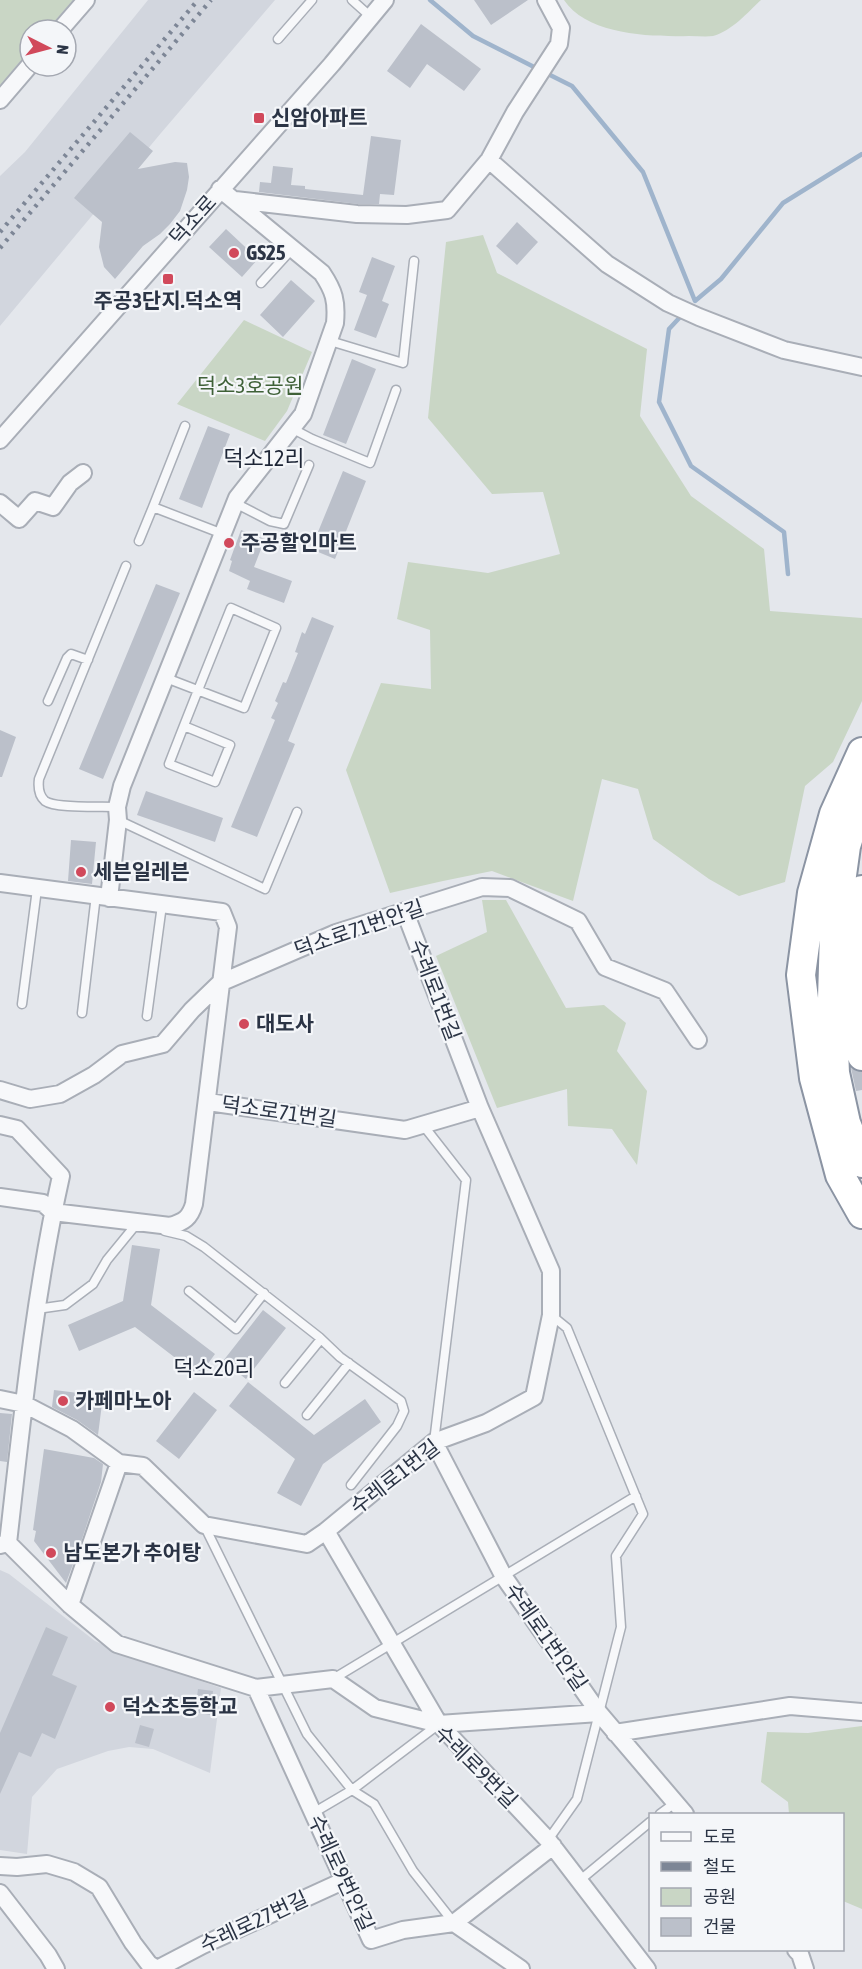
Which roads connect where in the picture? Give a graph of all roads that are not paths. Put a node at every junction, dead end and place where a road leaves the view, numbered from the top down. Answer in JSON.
{"nodes":[{"id":1,"x":86,"y":0,"type":"edge"},
{"id":2,"x":312,"y":0,"type":"edge"},
{"id":3,"x":352,"y":0,"type":"edge"},
{"id":4,"x":385,"y":0,"type":"edge"},
{"id":5,"x":546,"y":0,"type":"edge"},
{"id":6,"x":371,"y":17,"type":"junction"},
{"id":7,"x":70,"y":18,"type":"edge"},
{"id":8,"x":278,"y":39,"type":"dead end"},
{"id":9,"x":19,"y":78,"type":"edge"},
{"id":10,"x":0,"y":100,"type":"edge"},
{"id":11,"x":489,"y":160,"type":"junction"},
{"id":12,"x":220,"y":189,"type":"junction"},
{"id":13,"x":234,"y":200,"type":"junction"},
{"id":14,"x":293,"y":247,"type":"junction"},
{"id":15,"x":414,"y":261,"type":"dead end"},
{"id":16,"x":261,"y":283,"type":"dead end"},
{"id":17,"x":330,"y":341,"type":"junction"},
{"id":18,"x":862,"y":367,"type":"edge"},
{"id":19,"x":396,"y":390,"type":"dead end"},
{"id":20,"x":185,"y":426,"type":"dead end"},
{"id":21,"x":7,"y":427,"type":"edge"},
{"id":22,"x":293,"y":429,"type":"junction"},
{"id":23,"x":0,"y":440,"type":"edge"},
{"id":24,"x":309,"y":465,"type":"dead end"},
{"id":25,"x":83,"y":473,"type":"dead end"},
{"id":26,"x":0,"y":503,"type":"edge"},
{"id":27,"x":235,"y":503,"type":"junction"},
{"id":28,"x":153,"y":507,"type":"junction"},
{"id":29,"x":223,"y":534,"type":"junction"},
{"id":30,"x":139,"y":541,"type":"dead end"},
{"id":31,"x":126,"y":566,"type":"dead end"},
{"id":32,"x":88,"y":660,"type":"junction"},
{"id":33,"x":165,"y":678,"type":"junction"},
{"id":34,"x":198,"y":690,"type":"junction"},
{"id":35,"x":48,"y":701,"type":"dead end"},
{"id":36,"x":184,"y":726,"type":"junction"},
{"id":37,"x":862,"y":752,"type":"edge"},
{"id":38,"x":862,"y":796,"type":"edge"},
{"id":39,"x":297,"y":812,"type":"dead end"},
{"id":40,"x":117,"y":813,"type":"junction"},
{"id":41,"x":0,"y":883,"type":"edge"},
{"id":42,"x":37,"y":889,"type":"junction"},
{"id":43,"x":862,"y":890,"type":"edge"},
{"id":44,"x":103,"y":896,"type":"junction"},
{"id":45,"x":162,"y":905,"type":"junction"},
{"id":46,"x":405,"y":912,"type":"junction"},
{"id":47,"x":220,"y":982,"type":"junction"},
{"id":48,"x":22,"y":1004,"type":"dead end"},
{"id":49,"x":82,"y":1013,"type":"dead end"},
{"id":50,"x":147,"y":1016,"type":"dead end"},
{"id":51,"x":698,"y":1040,"type":"dead end"},
{"id":52,"x":862,"y":1056,"type":"edge"},
{"id":53,"x":0,"y":1090,"type":"edge"},
{"id":54,"x":208,"y":1102,"type":"junction"},
{"id":55,"x":480,"y":1108,"type":"junction"},
{"id":56,"x":0,"y":1125,"type":"edge"},
{"id":57,"x":423,"y":1125,"type":"junction"},
{"id":58,"x":862,"y":1162,"type":"edge"},
{"id":59,"x":0,"y":1197,"type":"edge"},
{"id":60,"x":53,"y":1212,"type":"junction"},
{"id":61,"x":862,"y":1214,"type":"edge"},
{"id":62,"x":189,"y":1291,"type":"dead end"},
{"id":63,"x":264,"y":1293,"type":"junction"},
{"id":64,"x":37,"y":1309,"type":"junction"},
{"id":65,"x":551,"y":1315,"type":"junction"},
{"id":66,"x":321,"y":1339,"type":"junction"},
{"id":67,"x":349,"y":1363,"type":"junction"},
{"id":68,"x":285,"y":1383,"type":"dead end"},
{"id":69,"x":0,"y":1399,"type":"edge"},
{"id":70,"x":24,"y":1404,"type":"junction"},
{"id":71,"x":307,"y":1415,"type":"dead end"},
{"id":72,"x":434,"y":1442,"type":"junction"},
{"id":73,"x":119,"y":1463,"type":"junction"},
{"id":74,"x":351,"y":1485,"type":"dead end"},
{"id":75,"x":636,"y":1496,"type":"junction"},
{"id":76,"x":204,"y":1525,"type":"junction"},
{"id":77,"x":326,"y":1531,"type":"junction"},
{"id":78,"x":4,"y":1544,"type":"edge"},
{"id":79,"x":504,"y":1577,"type":"junction"},
{"id":80,"x":70,"y":1605,"type":"junction"},
{"id":81,"x":392,"y":1643,"type":"junction"},
{"id":82,"x":333,"y":1679,"type":"junction"},
{"id":83,"x":282,"y":1686,"type":"junction"},
{"id":84,"x":256,"y":1688,"type":"junction"},
{"id":85,"x":862,"y":1712,"type":"edge"},
{"id":86,"x":599,"y":1713,"type":"junction"},
{"id":87,"x":439,"y":1724,"type":"junction"},
{"id":88,"x":615,"y":1733,"type":"junction"},
{"id":89,"x":352,"y":1790,"type":"junction"},
{"id":90,"x":680,"y":1809,"type":"edge"},
{"id":91,"x":313,"y":1814,"type":"junction"},
{"id":92,"x":649,"y":1824,"type":"edge"},
{"id":93,"x":550,"y":1843,"type":"junction"},
{"id":94,"x":0,"y":1866,"type":"edge"},
{"id":95,"x":343,"y":1881,"type":"junction"},
{"id":96,"x":579,"y":1881,"type":"junction"},
{"id":97,"x":0,"y":1893,"type":"edge"},
{"id":98,"x":454,"y":1923,"type":"junction"},
{"id":99,"x":797,"y":1951,"type":"edge"},
{"id":100,"x":56,"y":1969,"type":"edge"},
{"id":101,"x":521,"y":1969,"type":"edge"},
{"id":102,"x":647,"y":1969,"type":"edge"},
{"id":103,"x":806,"y":1969,"type":"edge"}],
"edges":[{"from":1,"to":7,"type":"street"},
{"from":2,"to":8,"type":"lane"},
{"from":3,"to":6,"type":"lane"},
{"from":4,"to":6,"type":"street","name":"덕소로"},
{"from":5,"to":11,"type":"street"},
{"from":6,"to":12,"type":"street","name":"덕소로"},
{"from":9,"to":10,"type":"street"},
{"from":11,"to":13,"type":"street"},
{"from":11,"to":18,"type":"street"},
{"from":12,"to":13,"type":"street"},
{"from":12,"to":21,"type":"street","name":"덕소로"},
{"from":13,"to":14,"type":"street"},
{"from":14,"to":16,"type":"lane"},
{"from":14,"to":17,"type":"street"},
{"from":15,"to":17,"type":"lane"},
{"from":17,"to":22,"type":"street"},
{"from":19,"to":22,"type":"lane"},
{"from":20,"to":28,"type":"lane"},
{"from":21,"to":23,"type":"street","name":"덕소로"},
{"from":22,"to":27,"type":"street"},
{"from":24,"to":27,"type":"lane"},
{"from":25,"to":26,"type":"street"},
{"from":27,"to":29,"type":"street"},
{"from":28,"to":29,"type":"lane"},
{"from":28,"to":30,"type":"lane"},
{"from":29,"to":33,"type":"street"},
{"from":31,"to":32,"type":"lane"},
{"from":32,"to":35,"type":"lane"},
{"from":32,"to":40,"type":"lane"},
{"from":33,"to":34,"type":"lane"},
{"from":33,"to":40,"type":"street"},
{"from":34,"to":34,"type":"lane"},
{"from":34,"to":36,"type":"lane"},
{"from":36,"to":36,"type":"lane"},
{"from":37,"to":61,"type":"highway"},
{"from":38,"to":58,"type":"highway"},
{"from":39,"to":40,"type":"lane"},
{"from":40,"to":44,"type":"street"},
{"from":41,"to":42,"type":"street"},
{"from":42,"to":44,"type":"street"},
{"from":42,"to":48,"type":"lane"},
{"from":43,"to":52,"type":"highway"},
{"from":44,"to":45,"type":"street"},
{"from":44,"to":49,"type":"lane"},
{"from":45,"to":47,"type":"street"},
{"from":45,"to":50,"type":"lane"},
{"from":46,"to":47,"type":"street","name":"덕소로71번안길"},
{"from":46,"to":51,"type":"street","name":"덕소로71번안길"},
{"from":46,"to":55,"type":"street","name":"수레로1번길"},
{"from":47,"to":53,"type":"street","name":"덕소로71번안길"},
{"from":47,"to":54,"type":"street"},
{"from":54,"to":57,"type":"street","name":"덕소로71번길"},
{"from":54,"to":60,"type":"street","name":"덕소로71번길"},
{"from":55,"to":57,"type":"street","name":"덕소로71번길"},
{"from":55,"to":65,"type":"street","name":"수레로1번길"},
{"from":56,"to":60,"type":"street"},
{"from":57,"to":72,"type":"lane"},
{"from":59,"to":60,"type":"street","name":"덕소로71번길"},
{"from":60,"to":64,"type":"street"},
{"from":62,"to":63,"type":"lane"},
{"from":63,"to":64,"type":"lane"},
{"from":63,"to":66,"type":"lane"},
{"from":64,"to":70,"type":"street"},
{"from":65,"to":72,"type":"street","name":"수레로1번길"},
{"from":65,"to":75,"type":"lane"},
{"from":66,"to":67,"type":"lane"},
{"from":66,"to":68,"type":"lane"},
{"from":67,"to":71,"type":"lane"},
{"from":67,"to":74,"type":"lane"},
{"from":69,"to":70,"type":"street"},
{"from":70,"to":73,"type":"street"},
{"from":70,"to":78,"type":"street"},
{"from":72,"to":77,"type":"street","name":"수레로1번길"},
{"from":72,"to":79,"type":"street","name":"수레로1번안길"},
{"from":73,"to":76,"type":"street"},
{"from":73,"to":80,"type":"street"},
{"from":75,"to":79,"type":"lane"},
{"from":75,"to":86,"type":"lane"},
{"from":76,"to":77,"type":"street","name":"수레로1번길"},
{"from":76,"to":83,"type":"lane"},
{"from":77,"to":81,"type":"street"},
{"from":78,"to":80,"type":"street"},
{"from":79,"to":81,"type":"lane"},
{"from":79,"to":86,"type":"street","name":"수레로1번안길"},
{"from":80,"to":84,"type":"street"},
{"from":81,"to":82,"type":"lane"},
{"from":81,"to":87,"type":"street"},
{"from":82,"to":83,"type":"street"},
{"from":82,"to":87,"type":"street","name":"수레로9번길"},
{"from":83,"to":84,"type":"street"},
{"from":83,"to":89,"type":"lane"},
{"from":84,"to":91,"type":"street","name":"수레로9번안길"},
{"from":85,"to":88,"type":"street"},
{"from":86,"to":87,"type":"street"},
{"from":86,"to":88,"type":"street","name":"수레로1번안길"},
{"from":86,"to":93,"type":"lane"},
{"from":87,"to":89,"type":"lane"},
{"from":87,"to":93,"type":"street","name":"수레로9번길"},
{"from":88,"to":90,"type":"street","name":"수레로1번안길"},
{"from":89,"to":91,"type":"lane"},
{"from":89,"to":98,"type":"lane"},
{"from":91,"to":95,"type":"street","name":"수레로9번안길"},
{"from":92,"to":96,"type":"lane"},
{"from":93,"to":96,"type":"street","name":"수레로9번길"},
{"from":93,"to":98,"type":"street"},
{"from":94,"to":95,"type":"street","name":"수레로27번길"},
{"from":95,"to":98,"type":"street","name":"수레로9번안길"},
{"from":96,"to":102,"type":"street","name":"수레로9번길"},
{"from":97,"to":100,"type":"street"},
{"from":98,"to":101,"type":"street"},
{"from":99,"to":103,"type":"street"}]}
